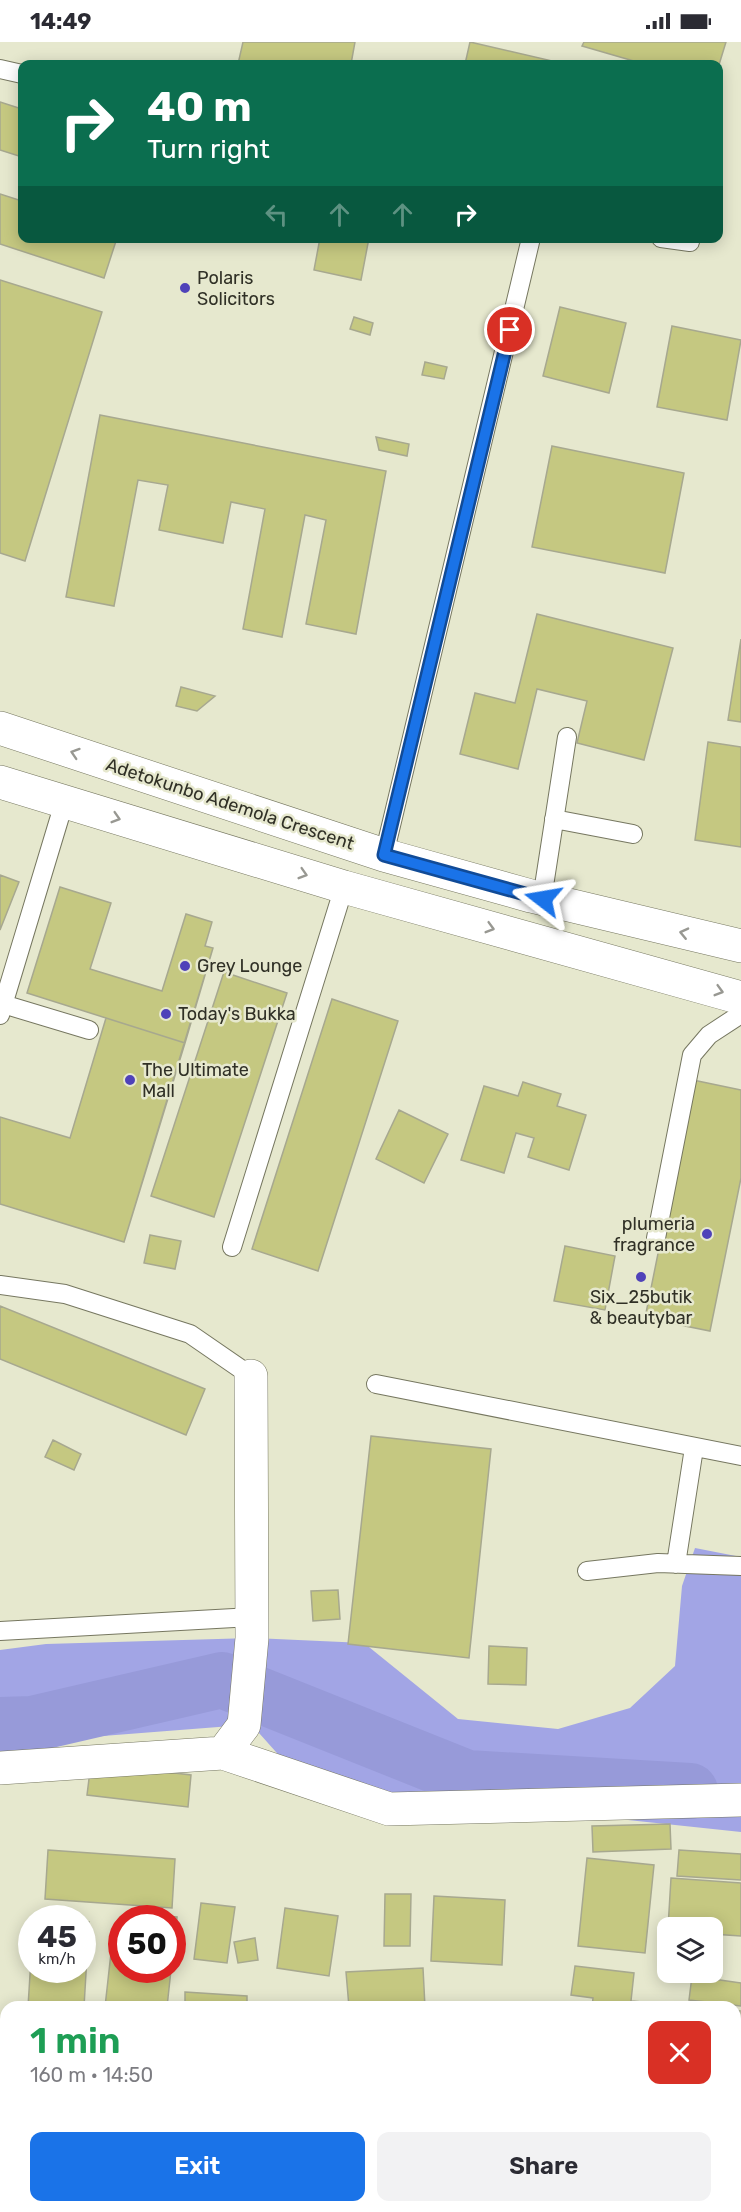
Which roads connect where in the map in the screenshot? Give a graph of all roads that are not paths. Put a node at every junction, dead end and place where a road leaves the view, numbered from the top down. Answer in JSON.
{"nodes":[{"id":1,"x":0,"y":69,"type":"edge"},
{"id":2,"x":18,"y":73,"type":"edge"},
{"id":3,"x":530,"y":243,"type":"edge"},
{"id":4,"x":0,"y":728,"type":"edge"},
{"id":5,"x":567,"y":737,"type":"dead end"},
{"id":6,"x":0,"y":782,"type":"edge"},
{"id":7,"x":64,"y":803,"type":"junction"},
{"id":8,"x":555,"y":819,"type":"junction"},
{"id":9,"x":633,"y":834,"type":"dead end"},
{"id":10,"x":384,"y":855,"type":"junction"},
{"id":11,"x":344,"y":887,"type":"junction"},
{"id":12,"x":543,"y":899,"type":"junction"},
{"id":13,"x":741,"y":946,"type":"edge"},
{"id":14,"x":741,"y":998,"type":"edge"},
{"id":15,"x":2,"y":1009,"type":"edge"},
{"id":16,"x":741,"y":1014,"type":"edge"},
{"id":17,"x":89,"y":1030,"type":"dead end"},
{"id":18,"x":656,"y":1238,"type":"dead end"},
{"id":19,"x":232,"y":1247,"type":"dead end"},
{"id":20,"x":0,"y":1285,"type":"edge"},
{"id":21,"x":252,"y":1376,"type":"joint"},
{"id":22,"x":376,"y":1384,"type":"dead end"},
{"id":23,"x":694,"y":1448,"type":"junction"},
{"id":24,"x":741,"y":1456,"type":"edge"},
{"id":25,"x":676,"y":1564,"type":"junction"},
{"id":26,"x":741,"y":1566,"type":"edge"},
{"id":27,"x":587,"y":1571,"type":"dead end"},
{"id":28,"x":252,"y":1628,"type":"junction"},
{"id":29,"x":0,"y":1631,"type":"edge"},
{"id":30,"x":223,"y":1753,"type":"junction"},
{"id":31,"x":0,"y":1768,"type":"edge"},
{"id":32,"x":741,"y":1800,"type":"edge"}],
"edges":[{"from":1,"to":2,"type":"lane"},
{"from":3,"to":10,"type":"lane"},
{"from":10,"to":4,"type":"main road","name":"Adetokunbo Ademola Crescent","one_way":true},
{"from":5,"to":8,"type":"lane"},
{"from":6,"to":7,"type":"main road"},
{"from":7,"to":11,"type":"main road","one_way":true},
{"from":7,"to":15,"type":"lane"},
{"from":8,"to":9,"type":"lane"},
{"from":8,"to":12,"type":"lane"},
{"from":10,"to":12,"type":"main road","name":"Adetokunbo Ademola Crescent"},
{"from":11,"to":14,"type":"main road","one_way":true},
{"from":11,"to":19,"type":"lane"},
{"from":13,"to":12,"type":"main road","name":"Adetokunbo Ademola Crescent","one_way":true},
{"from":15,"to":17,"type":"lane"},
{"from":16,"to":18,"type":"lane"},
{"from":20,"to":21,"type":"lane"},
{"from":21,"to":28,"type":"main road"},
{"from":22,"to":23,"type":"lane"},
{"from":23,"to":24,"type":"lane"},
{"from":23,"to":25,"type":"lane"},
{"from":25,"to":26,"type":"lane"},
{"from":25,"to":27,"type":"lane"},
{"from":28,"to":29,"type":"lane"},
{"from":28,"to":30,"type":"main road"},
{"from":30,"to":31,"type":"main road"},
{"from":30,"to":32,"type":"main road"}]}
